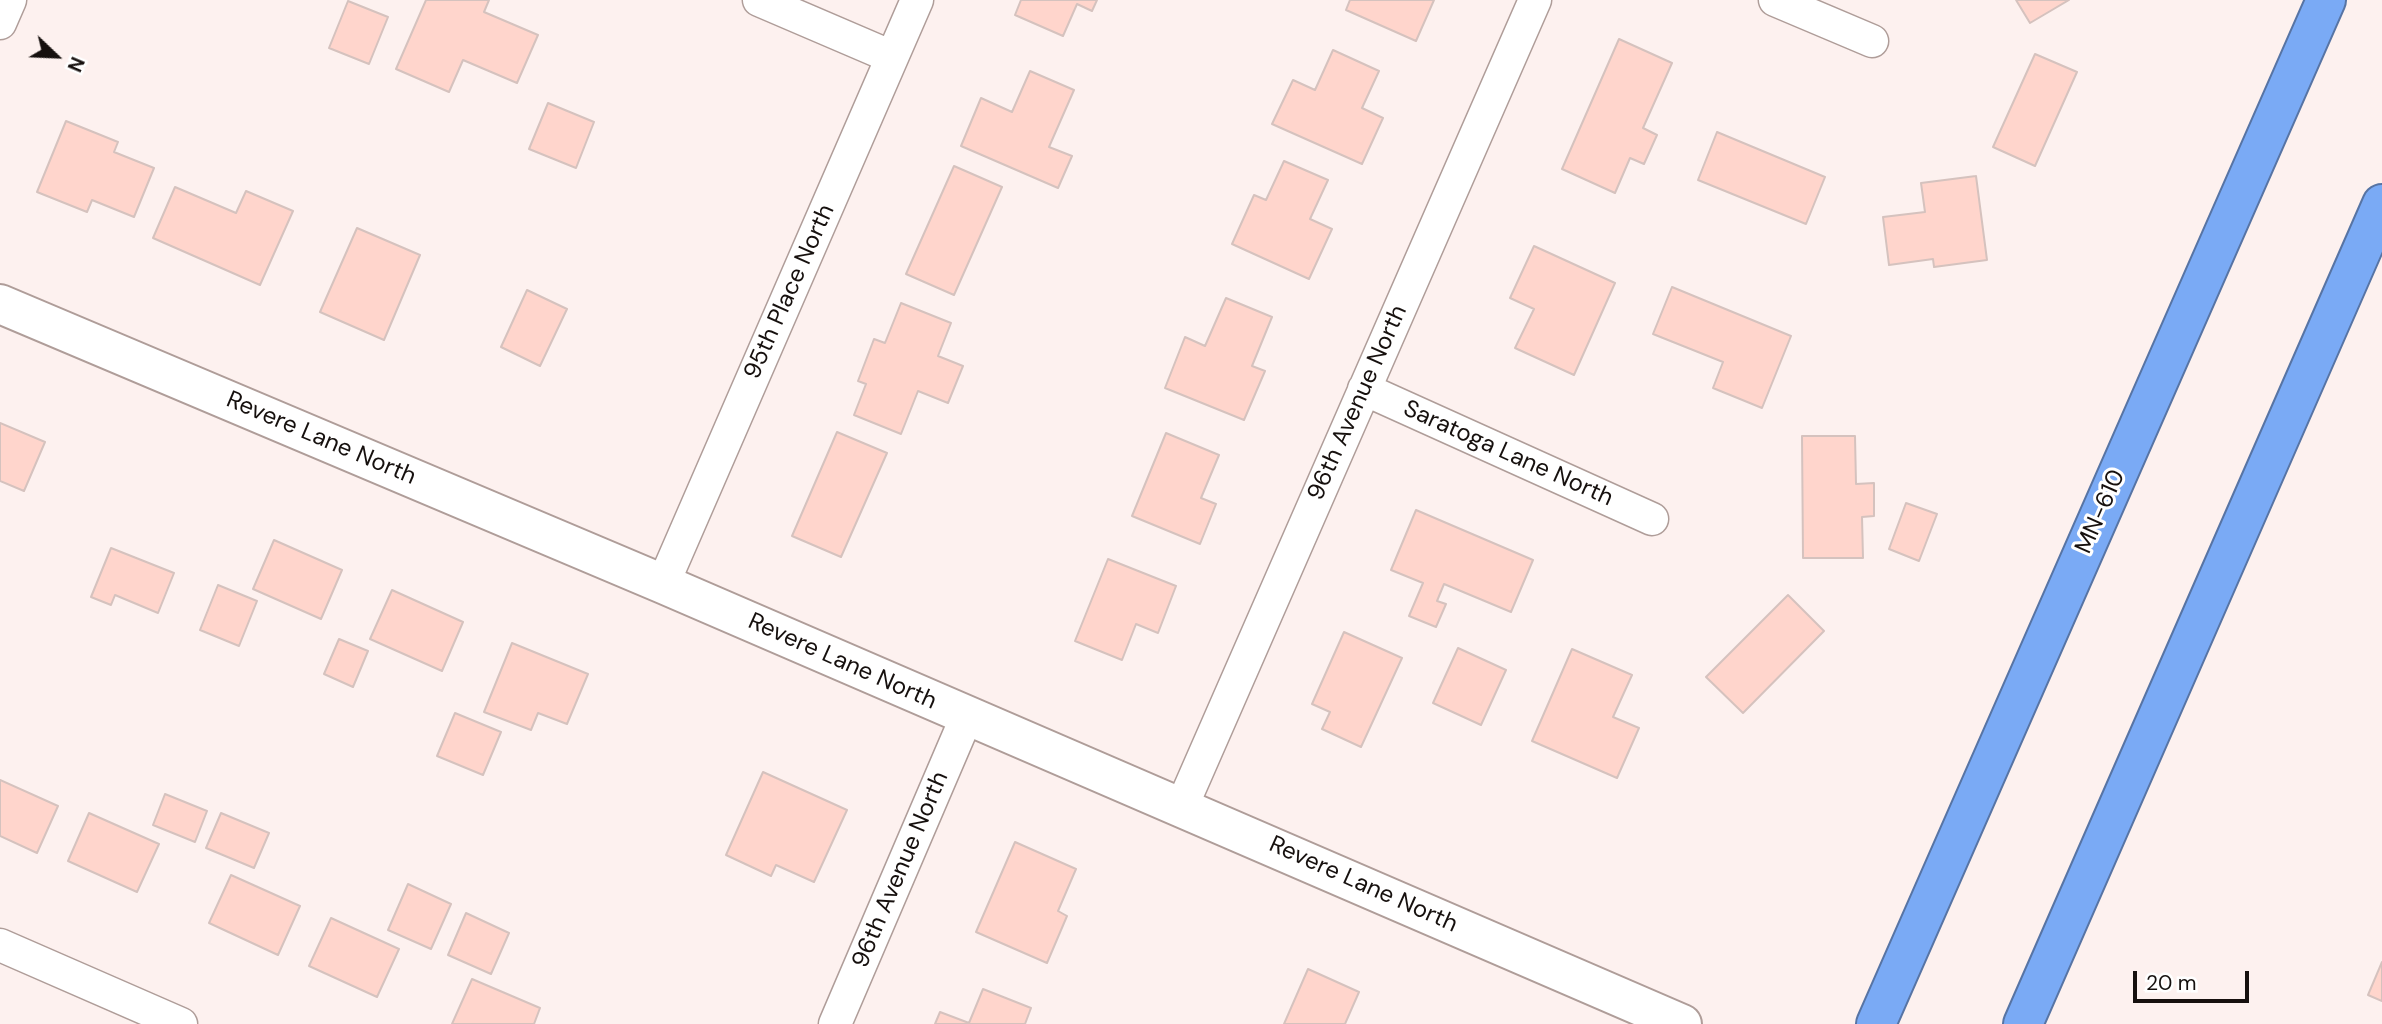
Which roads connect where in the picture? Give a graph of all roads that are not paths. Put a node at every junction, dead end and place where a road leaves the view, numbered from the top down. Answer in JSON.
{"nodes":[{"id":1,"x":10,"y":0,"type":"edge"},
{"id":2,"x":759,"y":0,"type":"edge"},
{"id":3,"x":917,"y":0,"type":"edge"},
{"id":4,"x":1535,"y":0,"type":"edge"},
{"id":5,"x":1775,"y":0,"type":"edge"},
{"id":6,"x":2326,"y":0,"type":"edge"},
{"id":7,"x":0,"y":23,"type":"edge"},
{"id":8,"x":1872,"y":41,"type":"dead end"},
{"id":9,"x":892,"y":57,"type":"junction"},
{"id":10,"x":2382,"y":204,"type":"edge"},
{"id":11,"x":0,"y":304,"type":"edge"},
{"id":12,"x":1364,"y":389,"type":"junction"},
{"id":13,"x":1652,"y":519,"type":"dead end"},
{"id":14,"x":663,"y":583,"type":"junction"},
{"id":15,"x":967,"y":716,"type":"junction"},
{"id":16,"x":1182,"y":806,"type":"junction"},
{"id":17,"x":0,"y":945,"type":"edge"},
{"id":18,"x":181,"y":1024,"type":"edge"},
{"id":19,"x":835,"y":1024,"type":"edge"},
{"id":20,"x":1682,"y":1024,"type":"edge"},
{"id":21,"x":1876,"y":1024,"type":"edge"},
{"id":22,"x":2022,"y":1024,"type":"edge"}],
"edges":[{"from":1,"to":7,"type":"street"},
{"from":2,"to":9,"type":"street"},
{"from":3,"to":9,"type":"street","name":"95th Place North"},
{"from":4,"to":12,"type":"street","name":"96th Avenue North"},
{"from":5,"to":8,"type":"street"},
{"from":6,"to":21,"type":"highway","name":"MN-610"},
{"from":9,"to":14,"type":"street","name":"95th Place North"},
{"from":10,"to":22,"type":"highway"},
{"from":11,"to":14,"type":"street","name":"Revere Lane North"},
{"from":12,"to":13,"type":"street","name":"Saratoga Lane North"},
{"from":12,"to":16,"type":"street","name":"96th Avenue North"},
{"from":14,"to":15,"type":"street","name":"Revere Lane North"},
{"from":15,"to":16,"type":"street","name":"Revere Lane North"},
{"from":15,"to":19,"type":"street","name":"96th Avenue North"},
{"from":16,"to":20,"type":"street","name":"Revere Lane North"},
{"from":17,"to":18,"type":"street"}]}
